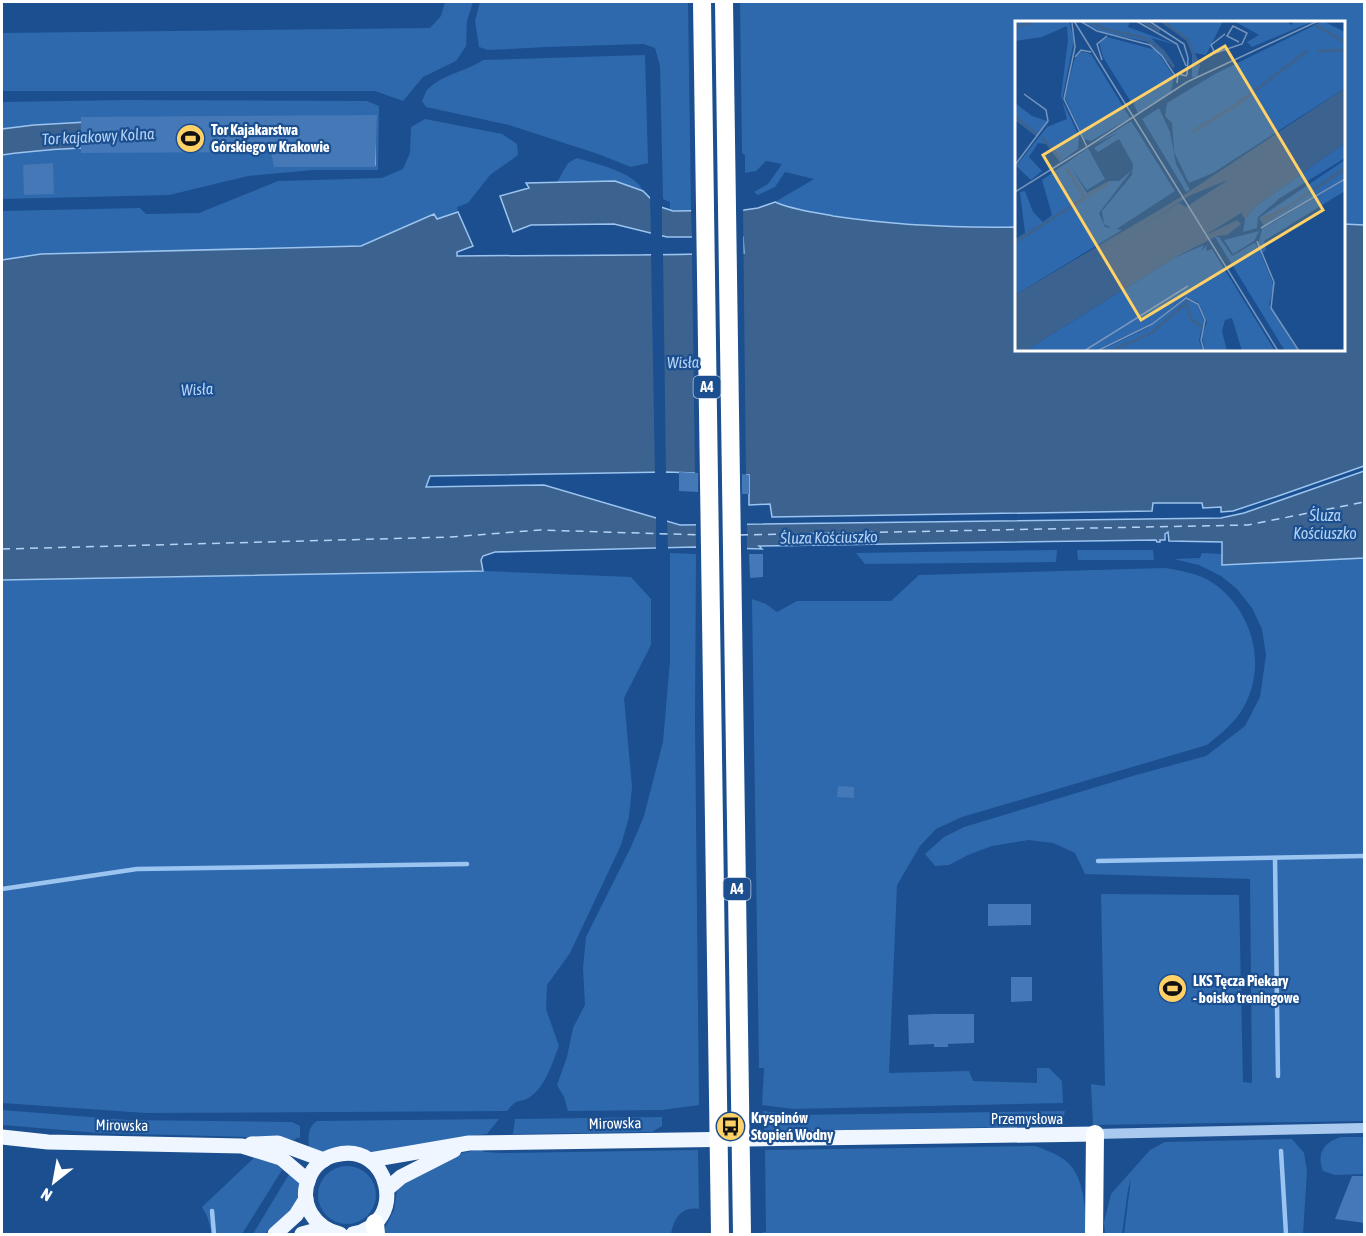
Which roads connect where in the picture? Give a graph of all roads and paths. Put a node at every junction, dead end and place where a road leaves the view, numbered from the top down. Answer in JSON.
{"nodes":[{"id":1,"x":702,"y":2,"type":"edge"},
{"id":2,"x":724,"y":2,"type":"edge"},
{"id":3,"x":1365,"y":1128,"type":"edge"},
{"id":4,"x":1095,"y":1134,"type":"junction"},
{"id":5,"x":2,"y":1137,"type":"edge"},
{"id":6,"x":689,"y":1140,"type":"joint"},
{"id":7,"x":469,"y":1143,"type":"junction"},
{"id":8,"x":242,"y":1146,"type":"junction"},
{"id":9,"x":324,"y":1160,"type":"junction"},
{"id":10,"x":370,"y":1160,"type":"junction"},
{"id":11,"x":308,"y":1181,"type":"junction"},
{"id":12,"x":387,"y":1189,"type":"junction"},
{"id":13,"x":306,"y":1199,"type":"junction"},
{"id":14,"x":324,"y":1228,"type":"junction"},
{"id":15,"x":376,"y":1229,"type":"edge"},
{"id":16,"x":720,"y":1232,"type":"edge"},
{"id":17,"x":742,"y":1232,"type":"edge"},
{"id":18,"x":274,"y":1234,"type":"edge"},
{"id":19,"x":302,"y":1234,"type":"edge"},
{"id":20,"x":340,"y":1234,"type":"edge"},
{"id":21,"x":353,"y":1234,"type":"edge"},
{"id":22,"x":1094,"y":1234,"type":"edge"}],
"edges":[{"from":1,"to":16,"type":"highway","number":"A4"},
{"from":2,"to":17,"type":"highway","number":"A4"},
{"from":3,"to":4,"type":"street","name":"Przemysłowa"},
{"from":4,"to":6,"type":"main road","name":"Przemysłowa"},
{"from":4,"to":22,"type":"highway"},
{"from":5,"to":8,"type":"main road","name":"Mirowska"},
{"from":6,"to":7,"type":"main road","name":"Mirowska"},
{"from":7,"to":10,"type":"main road","name":"Mirowska"},
{"from":7,"to":12,"type":"main road","name":"Mirowska"},
{"from":8,"to":9,"type":"main road","name":"Mirowska"},
{"from":8,"to":11,"type":"main road","name":"Mirowska"},
{"from":9,"to":10,"type":"main road"},
{"from":9,"to":11,"type":"main road"},
{"from":10,"to":12,"type":"main road"},
{"from":11,"to":13,"type":"main road"},
{"from":12,"to":15,"type":"main road"},
{"from":13,"to":14,"type":"main road"},
{"from":13,"to":18,"type":"main road"},
{"from":14,"to":19,"type":"main road"},
{"from":14,"to":20,"type":"main road"},
{"from":15,"to":21,"type":"main road"}]}
